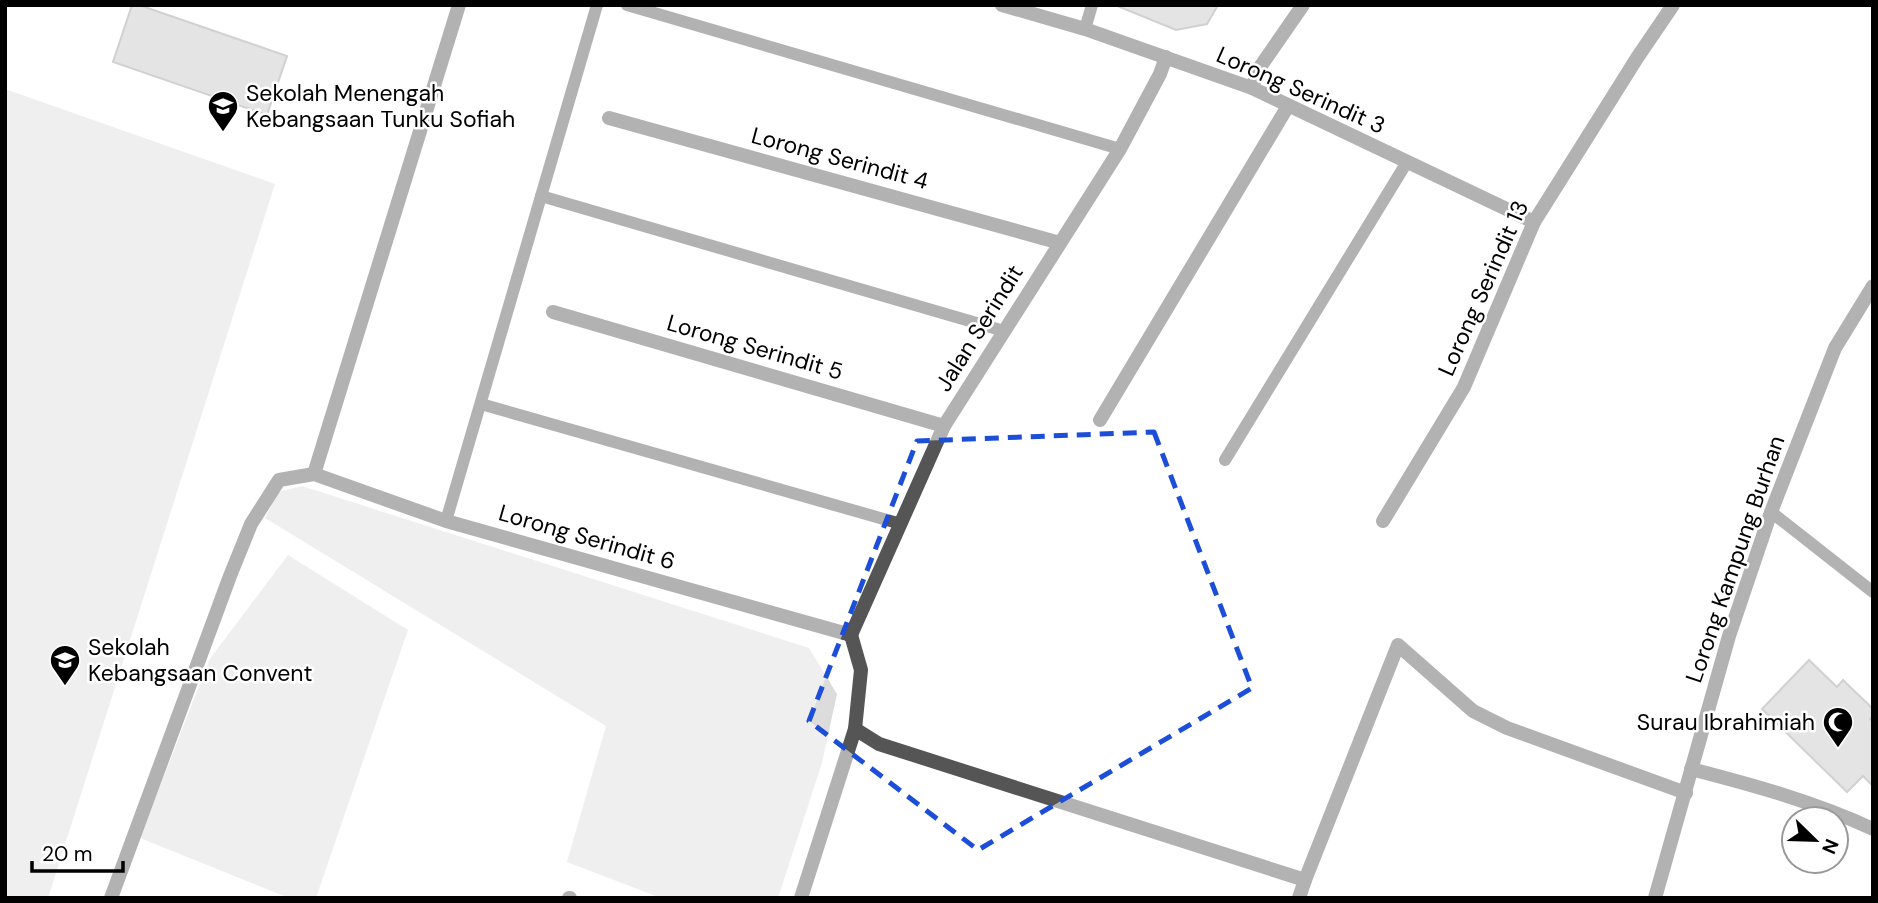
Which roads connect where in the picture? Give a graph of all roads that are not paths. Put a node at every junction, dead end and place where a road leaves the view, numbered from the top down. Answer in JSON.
{"nodes":[{"id":1,"x":459,"y":5,"type":"edge"},
{"id":2,"x":597,"y":5,"type":"edge"},
{"id":3,"x":627,"y":5,"type":"edge"},
{"id":4,"x":1002,"y":5,"type":"edge"},
{"id":5,"x":1092,"y":5,"type":"edge"},
{"id":6,"x":1303,"y":5,"type":"edge"},
{"id":7,"x":1673,"y":5,"type":"edge"},
{"id":8,"x":1085,"y":29,"type":"junction"},
{"id":9,"x":1166,"y":57,"type":"junction"},
{"id":10,"x":1252,"y":88,"type":"junction"},
{"id":11,"x":1288,"y":106,"type":"junction"},
{"id":12,"x":609,"y":118,"type":"dead end"},
{"id":13,"x":1120,"y":149,"type":"junction"},
{"id":14,"x":1407,"y":162,"type":"junction"},
{"id":15,"x":541,"y":196,"type":"junction"},
{"id":16,"x":1534,"y":222,"type":"junction"},
{"id":17,"x":1060,"y":243,"type":"junction"},
{"id":18,"x":1873,"y":286,"type":"edge"},
{"id":19,"x":553,"y":312,"type":"dead end"},
{"id":20,"x":1004,"y":331,"type":"junction"},
{"id":21,"x":481,"y":404,"type":"junction"},
{"id":22,"x":1100,"y":420,"type":"dead end"},
{"id":23,"x":944,"y":426,"type":"junction"},
{"id":24,"x":1224,"y":460,"type":"dead end"},
{"id":25,"x":314,"y":474,"type":"junction"},
{"id":26,"x":1771,"y":512,"type":"junction"},
{"id":27,"x":446,"y":521,"type":"junction"},
{"id":28,"x":1383,"y":521,"type":"dead end"},
{"id":29,"x":901,"y":524,"type":"junction"},
{"id":30,"x":1873,"y":592,"type":"edge"},
{"id":31,"x":851,"y":635,"type":"junction"},
{"id":32,"x":855,"y":729,"type":"junction"},
{"id":33,"x":1692,"y":769,"type":"junction"},
{"id":34,"x":1686,"y":793,"type":"junction"},
{"id":35,"x":1873,"y":830,"type":"edge"},
{"id":36,"x":1305,"y":880,"type":"junction"},
{"id":37,"x":115,"y":897,"type":"edge"},
{"id":38,"x":801,"y":898,"type":"edge"},
{"id":39,"x":1299,"y":898,"type":"edge"},
{"id":40,"x":1655,"y":898,"type":"edge"}],
"edges":[{"from":1,"to":25,"type":"street"},
{"from":2,"to":15,"type":"lane"},
{"from":3,"to":13,"type":"lane"},
{"from":4,"to":8,"type":"street","name":"Lorong Serindit 3"},
{"from":5,"to":8,"type":"lane"},
{"from":6,"to":10,"type":"street"},
{"from":7,"to":16,"type":"street","name":"Lorong Serindit 13"},
{"from":8,"to":9,"type":"street","name":"Lorong Serindit 3"},
{"from":9,"to":10,"type":"street","name":"Lorong Serindit 3"},
{"from":9,"to":13,"type":"street","name":"Jalan Serindit"},
{"from":10,"to":11,"type":"street","name":"Lorong Serindit 3"},
{"from":11,"to":14,"type":"street","name":"Lorong Serindit 3"},
{"from":11,"to":22,"type":"street"},
{"from":12,"to":17,"type":"street","name":"Lorong Serindit 4"},
{"from":13,"to":17,"type":"street","name":"Jalan Serindit"},
{"from":14,"to":16,"type":"street","name":"Lorong Serindit 3"},
{"from":14,"to":24,"type":"lane"},
{"from":15,"to":20,"type":"lane"},
{"from":15,"to":21,"type":"lane"},
{"from":16,"to":28,"type":"street","name":"Lorong Serindit 13"},
{"from":17,"to":20,"type":"street","name":"Jalan Serindit"},
{"from":18,"to":26,"type":"street","name":"Lorong Kampung Burhan"},
{"from":19,"to":23,"type":"street","name":"Lorong Serindit 5"},
{"from":20,"to":23,"type":"street","name":"Jalan Serindit"},
{"from":21,"to":27,"type":"lane"},
{"from":21,"to":29,"type":"lane"},
{"from":23,"to":29,"type":"street","name":"Jalan Serindit"},
{"from":25,"to":27,"type":"street","name":"Lorong Serindit 6"},
{"from":25,"to":37,"type":"street"},
{"from":26,"to":30,"type":"lane"},
{"from":26,"to":33,"type":"street","name":"Lorong Kampung Burhan"},
{"from":27,"to":31,"type":"street","name":"Lorong Serindit 6"},
{"from":29,"to":31,"type":"street","name":"Jalan Serindit"},
{"from":31,"to":32,"type":"street"},
{"from":32,"to":36,"type":"street"},
{"from":32,"to":38,"type":"street"},
{"from":33,"to":34,"type":"street","name":"Lorong Kampung Burhan"},
{"from":33,"to":35,"type":"street"},
{"from":34,"to":36,"type":"street"},
{"from":34,"to":40,"type":"street","name":"Lorong Kampung Burhan"},
{"from":36,"to":39,"type":"street"}]}
